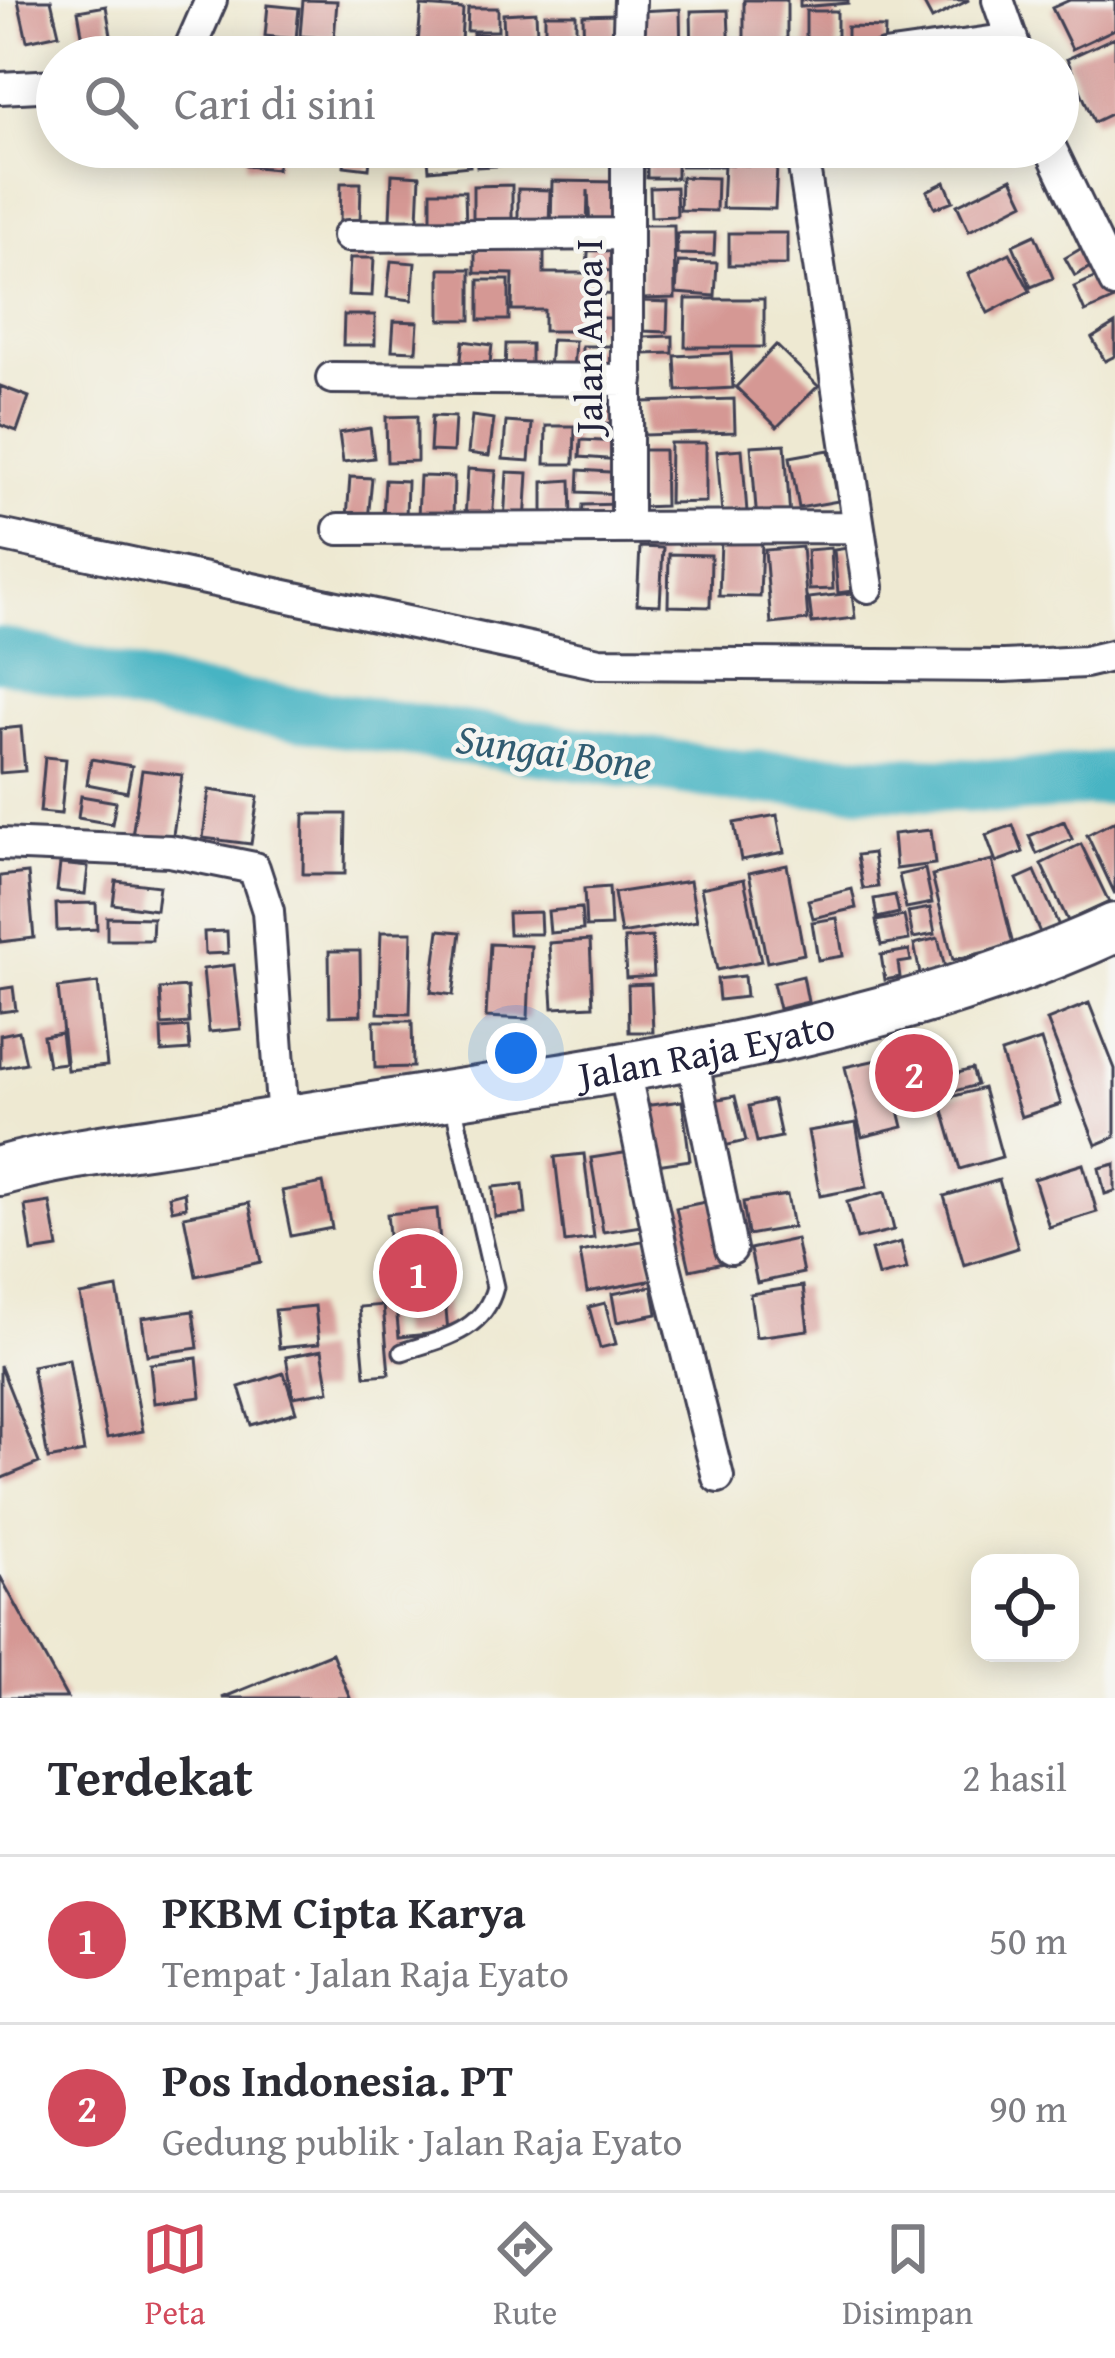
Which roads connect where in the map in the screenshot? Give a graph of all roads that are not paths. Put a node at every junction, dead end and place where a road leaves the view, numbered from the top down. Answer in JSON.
{"nodes":[{"id":1,"x":211,"y":0,"type":"edge"},
{"id":2,"x":629,"y":0,"type":"edge"},
{"id":3,"x":998,"y":0,"type":"edge"},
{"id":4,"x":195,"y":36,"type":"edge"},
{"id":5,"x":628,"y":36,"type":"edge"},
{"id":6,"x":1011,"y":36,"type":"edge"},
{"id":7,"x":36,"y":86,"type":"edge"},
{"id":8,"x":0,"y":88,"type":"edge"},
{"id":9,"x":627,"y":168,"type":"edge"},
{"id":10,"x":804,"y":168,"type":"edge"},
{"id":11,"x":1060,"y":168,"type":"edge"},
{"id":12,"x":627,"y":234,"type":"junction"},
{"id":13,"x":348,"y":236,"type":"dead end"},
{"id":14,"x":1115,"y":282,"type":"edge"},
{"id":15,"x":332,"y":378,"type":"dead end"},
{"id":16,"x":628,"y":380,"type":"junction"},
{"id":17,"x":627,"y":524,"type":"junction"},
{"id":18,"x":858,"y":526,"type":"junction"},
{"id":19,"x":338,"y":529,"type":"dead end"},
{"id":20,"x":0,"y":535,"type":"edge"},
{"id":21,"x":868,"y":587,"type":"dead end"},
{"id":22,"x":1115,"y":655,"type":"edge"},
{"id":23,"x":0,"y":844,"type":"edge"},
{"id":24,"x":1115,"y":928,"type":"edge"},
{"id":25,"x":691,"y":1052,"type":"junction"},
{"id":26,"x":623,"y":1064,"type":"junction"},
{"id":27,"x":451,"y":1095,"type":"junction"},
{"id":28,"x":283,"y":1120,"type":"junction"},
{"id":29,"x":0,"y":1171,"type":"edge"},
{"id":30,"x":731,"y":1249,"type":"dead end"},
{"id":31,"x":401,"y":1352,"type":"dead end"},
{"id":32,"x":718,"y":1477,"type":"dead end"}],
"edges":[{"from":1,"to":4,"type":"street"},
{"from":2,"to":5,"type":"street"},
{"from":3,"to":6,"type":"street"},
{"from":7,"to":8,"type":"street"},
{"from":9,"to":12,"type":"street","name":"Jalan Anoa I"},
{"from":10,"to":18,"type":"street"},
{"from":11,"to":14,"type":"street"},
{"from":12,"to":13,"type":"street"},
{"from":12,"to":16,"type":"street","name":"Jalan Anoa I"},
{"from":15,"to":16,"type":"street"},
{"from":16,"to":17,"type":"street","name":"Jalan Anoa I"},
{"from":17,"to":18,"type":"street"},
{"from":17,"to":19,"type":"street"},
{"from":18,"to":21,"type":"street"},
{"from":20,"to":22,"type":"street"},
{"from":23,"to":28,"type":"street"},
{"from":24,"to":25,"type":"main road","name":"Jalan Raja Eyato"},
{"from":25,"to":26,"type":"main road","name":"Jalan Raja Eyato"},
{"from":25,"to":30,"type":"street"},
{"from":26,"to":27,"type":"main road","name":"Jalan Raja Eyato"},
{"from":26,"to":32,"type":"street"},
{"from":27,"to":28,"type":"main road","name":"Jalan Raja Eyato"},
{"from":27,"to":31,"type":"lane"},
{"from":28,"to":29,"type":"main road","name":"Jalan Raja Eyato"}]}
